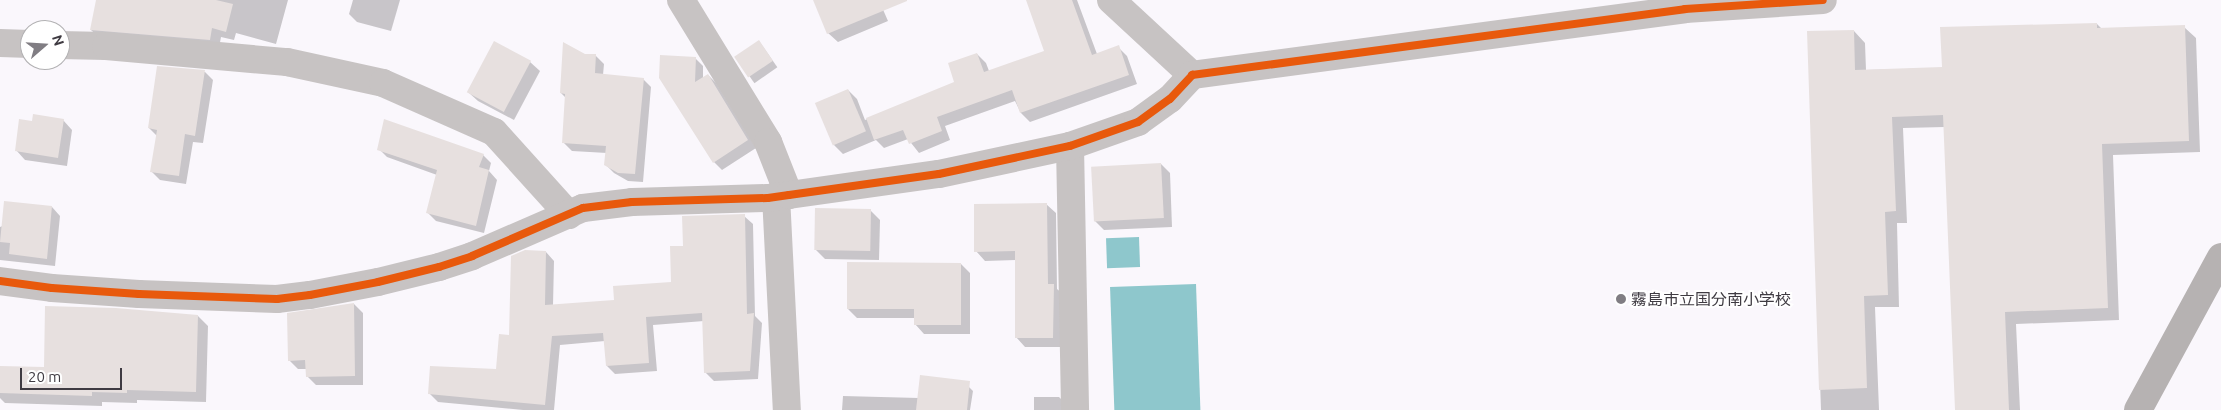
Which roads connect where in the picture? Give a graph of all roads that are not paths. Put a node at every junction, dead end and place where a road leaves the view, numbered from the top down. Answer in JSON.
{"nodes":[{"id":1,"x":681,"y":0,"type":"edge"},
{"id":2,"x":1111,"y":0,"type":"edge"},
{"id":3,"x":1823,"y":0,"type":"edge"},
{"id":4,"x":0,"y":43,"type":"edge"},
{"id":5,"x":20,"y":44,"type":"edge"},
{"id":6,"x":70,"y":45,"type":"edge"},
{"id":7,"x":1192,"y":75,"type":"junction"},
{"id":8,"x":1070,"y":146,"type":"junction"},
{"id":9,"x":782,"y":196,"type":"junction"},
{"id":10,"x":569,"y":215,"type":"junction"},
{"id":11,"x":2221,"y":257,"type":"edge"},
{"id":12,"x":0,"y":281,"type":"edge"},
{"id":13,"x":787,"y":410,"type":"edge"},
{"id":14,"x":1075,"y":410,"type":"edge"},
{"id":15,"x":2138,"y":410,"type":"edge"}],
"edges":[{"from":1,"to":9,"type":"street"},
{"from":2,"to":7,"type":"street"},
{"from":3,"to":7,"type":"street"},
{"from":4,"to":5,"type":"street"},
{"from":6,"to":10,"type":"street"},
{"from":7,"to":8,"type":"street"},
{"from":8,"to":9,"type":"street"},
{"from":8,"to":14,"type":"street"},
{"from":9,"to":10,"type":"street"},
{"from":9,"to":13,"type":"street"},
{"from":10,"to":12,"type":"street"},
{"from":11,"to":15,"type":"main road"}]}
